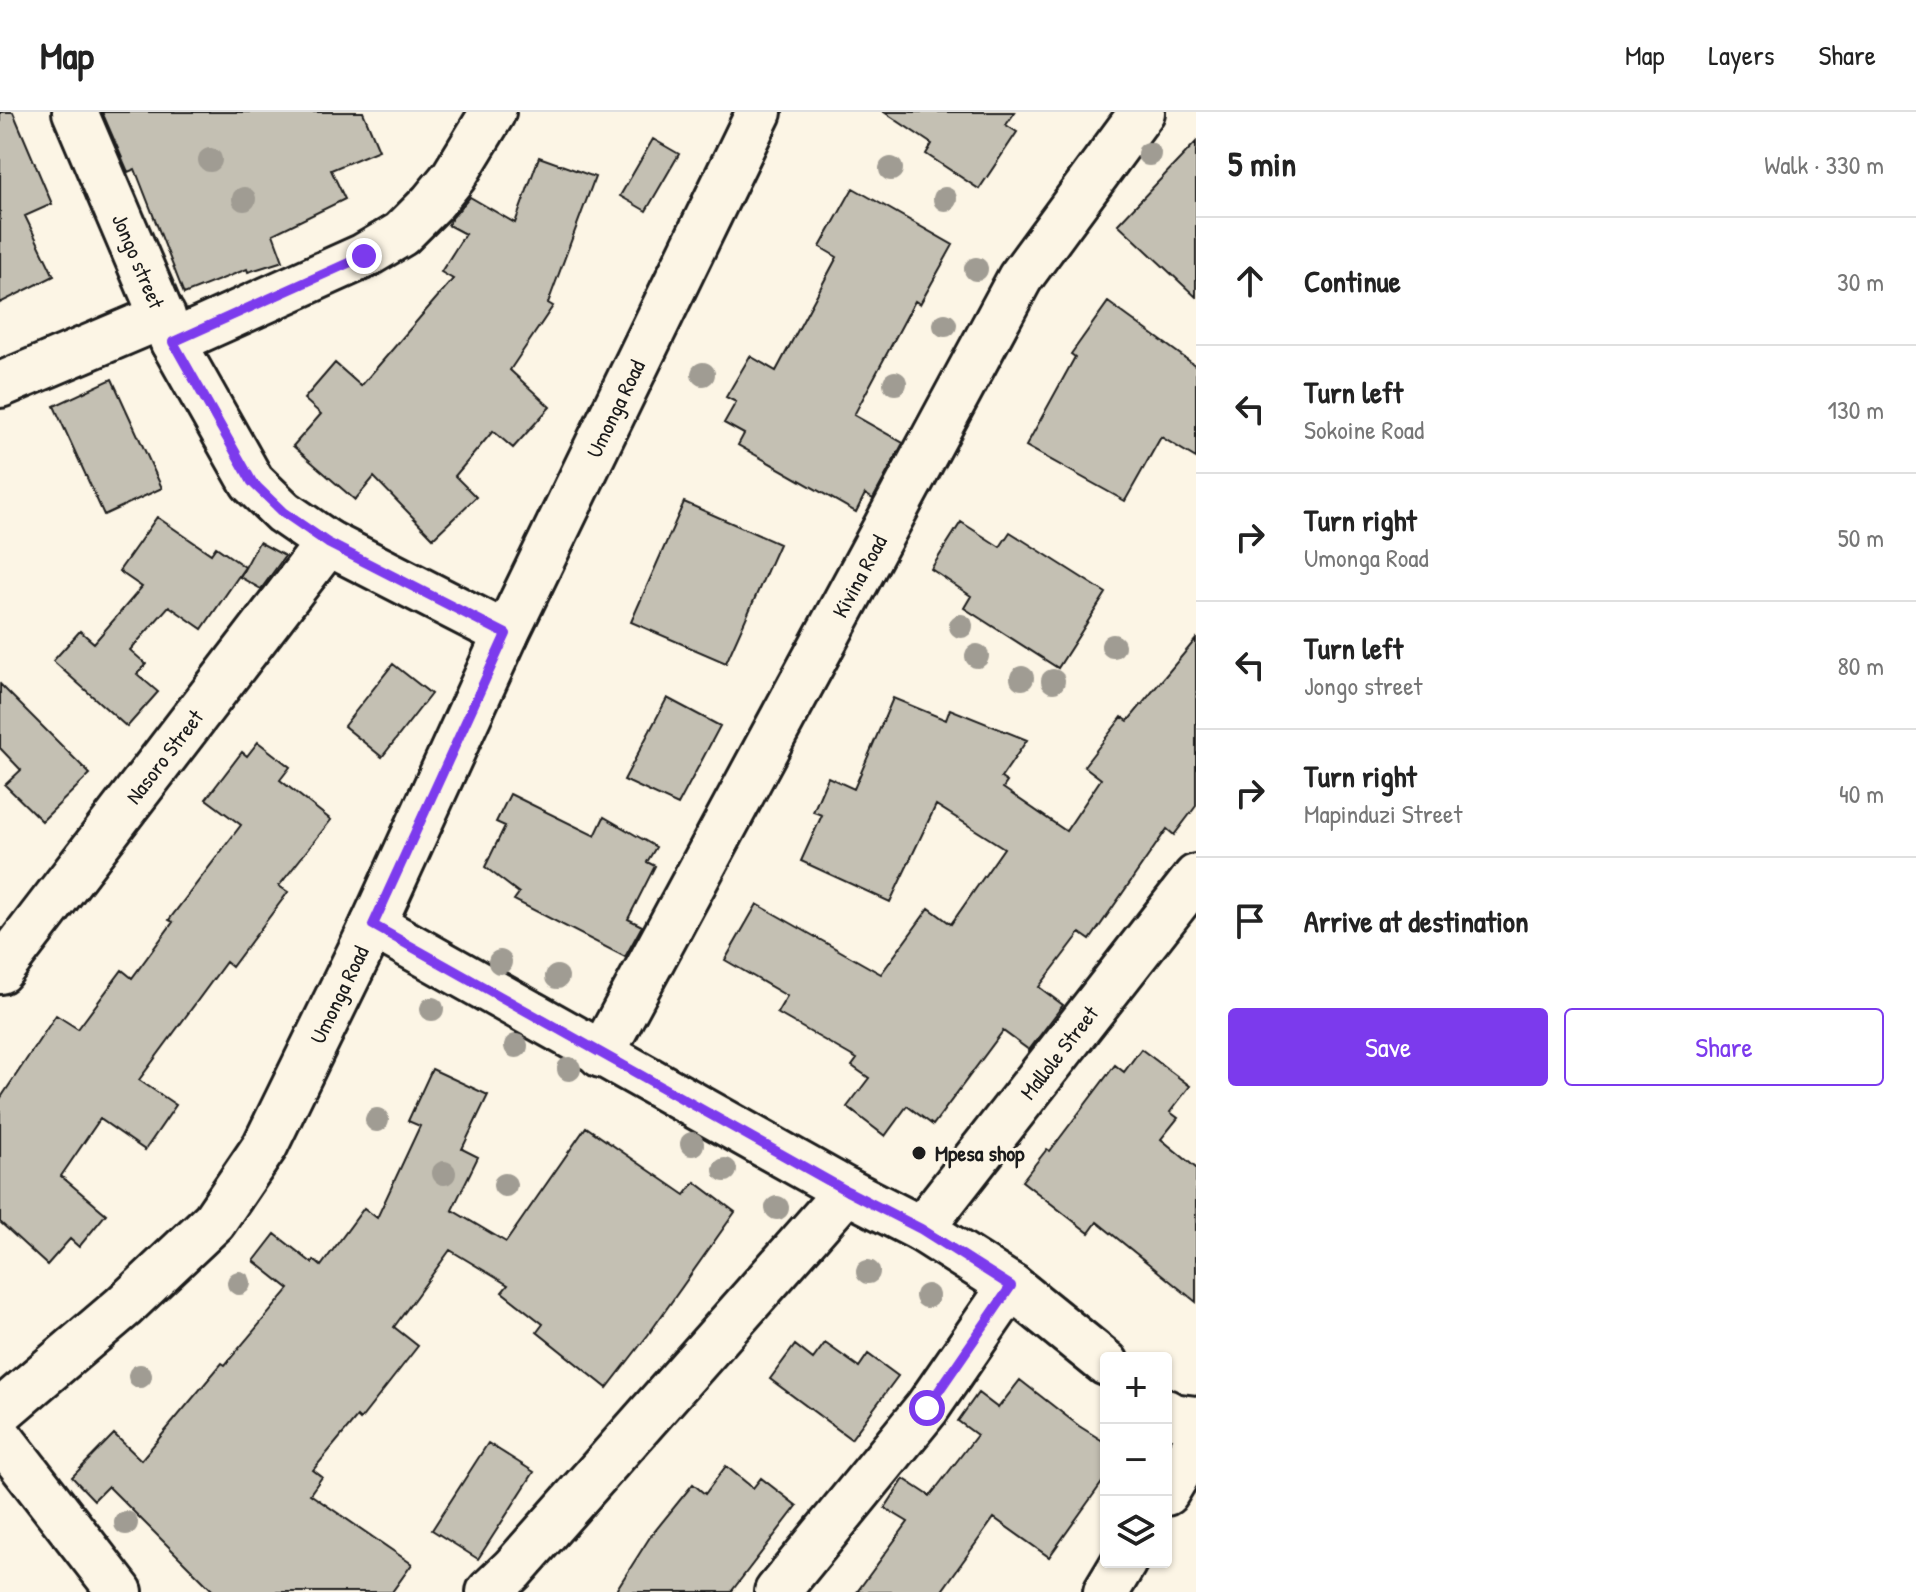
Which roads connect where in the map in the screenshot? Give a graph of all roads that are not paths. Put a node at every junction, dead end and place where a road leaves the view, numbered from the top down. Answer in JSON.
{"nodes":[{"id":1,"x":75,"y":112,"type":"edge"},
{"id":2,"x":493,"y":112,"type":"edge"},
{"id":3,"x":759,"y":112,"type":"edge"},
{"id":4,"x":1142,"y":112,"type":"edge"},
{"id":5,"x":168,"y":329,"type":"junction"},
{"id":6,"x":0,"y":385,"type":"edge"},
{"id":7,"x":328,"y":543,"type":"junction"},
{"id":8,"x":506,"y":634,"type":"junction"},
{"id":9,"x":1196,"y":877,"type":"edge"},
{"id":10,"x":373,"y":925,"type":"junction"},
{"id":11,"x":0,"y":971,"type":"edge"},
{"id":12,"x":601,"y":1055,"type":"junction"},
{"id":13,"x":847,"y":1191,"type":"junction"},
{"id":14,"x":921,"y":1229,"type":"junction"},
{"id":15,"x":1011,"y":1286,"type":"junction"},
{"id":16,"x":1100,"y":1358,"type":"edge"},
{"id":17,"x":0,"y":1412,"type":"edge"},
{"id":18,"x":1172,"y":1416,"type":"edge"},
{"id":19,"x":1196,"y":1419,"type":"edge"},
{"id":20,"x":0,"y":1437,"type":"edge"},
{"id":21,"x":1196,"y":1443,"type":"edge"},
{"id":22,"x":1172,"y":1483,"type":"edge"},
{"id":23,"x":1120,"y":1568,"type":"edge"},
{"id":24,"x":120,"y":1592,"type":"edge"},
{"id":25,"x":489,"y":1592,"type":"edge"},
{"id":26,"x":777,"y":1592,"type":"edge"},
{"id":27,"x":1106,"y":1592,"type":"edge"}],
"edges":[{"from":1,"to":5,"type":"street","name":"Jongo street"},
{"from":2,"to":5,"type":"street"},
{"from":3,"to":8,"type":"street","name":"Umonga Road"},
{"from":4,"to":12,"type":"street","name":"Kivina Road"},
{"from":5,"to":6,"type":"street"},
{"from":5,"to":7,"type":"street","name":"Jongo street"},
{"from":7,"to":8,"type":"street","name":"Jongo street"},
{"from":7,"to":11,"type":"street","name":"Nasoro Street"},
{"from":8,"to":10,"type":"street","name":"Umonga Road"},
{"from":9,"to":14,"type":"street","name":"Mallole Street"},
{"from":10,"to":12,"type":"street"},
{"from":10,"to":17,"type":"street","name":"Umonga Road"},
{"from":12,"to":13,"type":"street"},
{"from":13,"to":14,"type":"street"},
{"from":13,"to":25,"type":"street"},
{"from":14,"to":15,"type":"street"},
{"from":15,"to":16,"type":"street"},
{"from":15,"to":26,"type":"street"},
{"from":18,"to":19,"type":"street"},
{"from":20,"to":24,"type":"street"},
{"from":21,"to":22,"type":"street"},
{"from":23,"to":27,"type":"street"}]}
